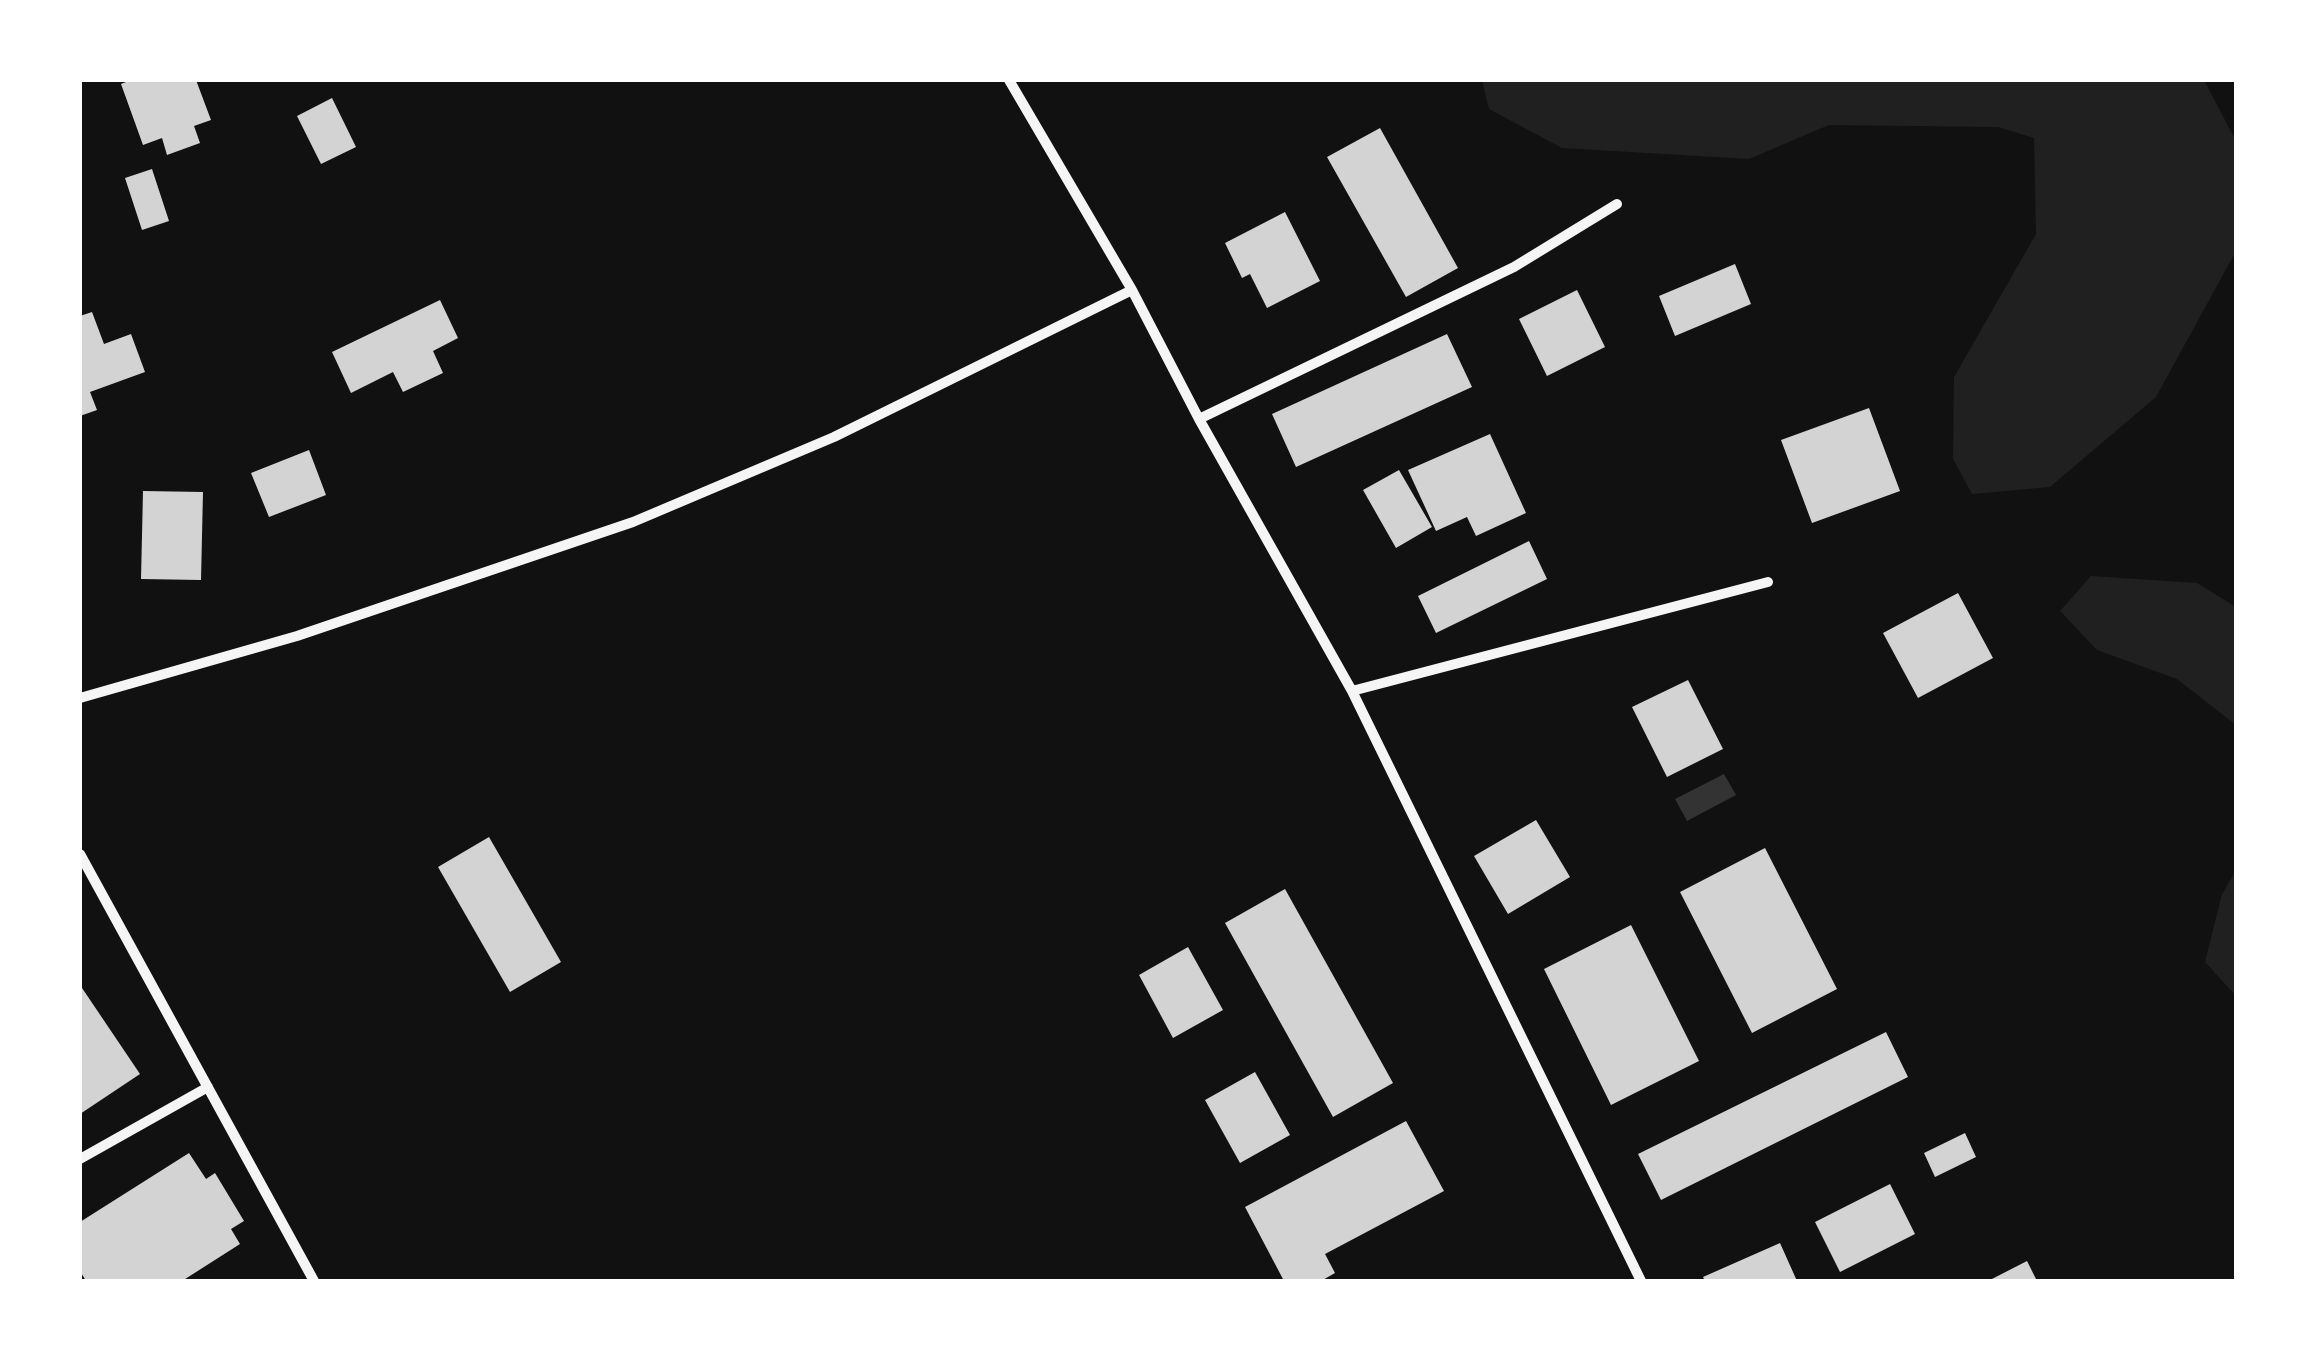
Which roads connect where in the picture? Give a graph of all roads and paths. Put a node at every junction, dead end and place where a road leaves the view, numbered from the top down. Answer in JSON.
{"nodes":[{"id":1,"x":1009,"y":80,"type":"edge"},
{"id":2,"x":1617,"y":204,"type":"dead end"},
{"id":3,"x":1132,"y":290,"type":"junction"},
{"id":4,"x":1199,"y":419,"type":"junction"},
{"id":5,"x":1768,"y":582,"type":"dead end"},
{"id":6,"x":1352,"y":691,"type":"junction"},
{"id":7,"x":80,"y":698,"type":"edge"},
{"id":8,"x":80,"y":854,"type":"edge"},
{"id":9,"x":208,"y":1088,"type":"junction"},
{"id":10,"x":80,"y":1159,"type":"edge"},
{"id":11,"x":314,"y":1281,"type":"edge"},
{"id":12,"x":1641,"y":1281,"type":"edge"}],
"edges":[{"from":1,"to":3,"type":"street"},
{"from":2,"to":4,"type":"street"},
{"from":3,"to":4,"type":"street"},
{"from":3,"to":7,"type":"street"},
{"from":4,"to":6,"type":"street"},
{"from":5,"to":6,"type":"street"},
{"from":6,"to":12,"type":"street"},
{"from":8,"to":9,"type":"street"},
{"from":9,"to":10,"type":"street"},
{"from":9,"to":11,"type":"street"}]}
